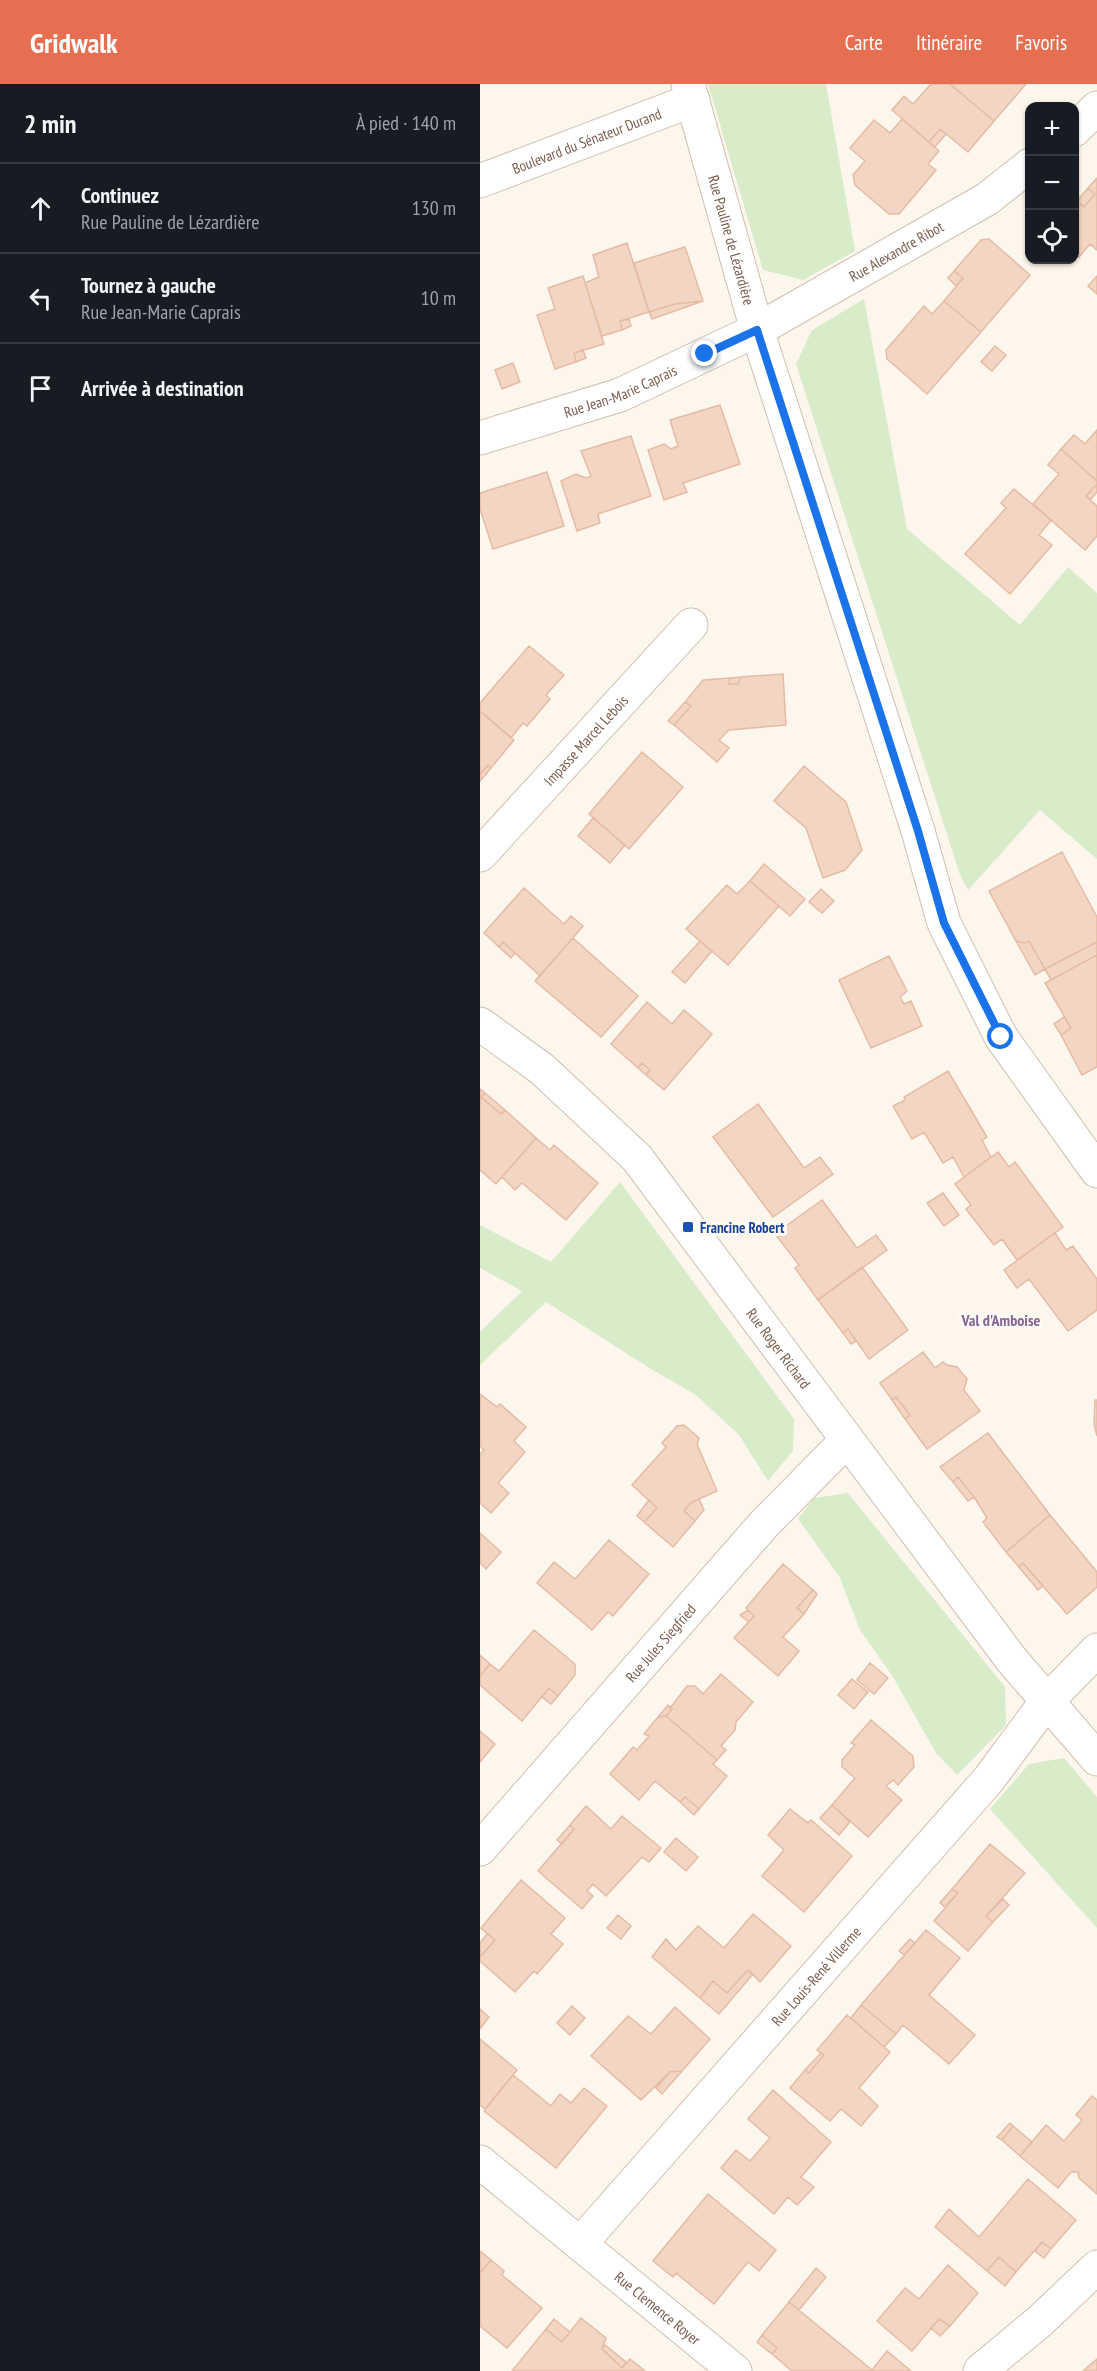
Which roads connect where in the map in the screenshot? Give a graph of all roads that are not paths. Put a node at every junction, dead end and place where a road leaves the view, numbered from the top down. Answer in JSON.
{"nodes":[{"id":1,"x":691,"y":92,"type":"edge"},
{"id":2,"x":1097,"y":108,"type":"edge"},
{"id":3,"x":1079,"y":125,"type":"edge"},
{"id":4,"x":1025,"y":168,"type":"edge"},
{"id":5,"x":480,"y":181,"type":"edge"},
{"id":6,"x":757,"y":330,"type":"junction"},
{"id":7,"x":480,"y":438,"type":"edge"},
{"id":8,"x":691,"y":625,"type":"dead end"},
{"id":9,"x":480,"y":855,"type":"edge"},
{"id":10,"x":480,"y":1024,"type":"edge"},
{"id":11,"x":1097,"y":1171,"type":"edge"},
{"id":12,"x":847,"y":1440,"type":"junction"},
{"id":13,"x":1097,"y":1650,"type":"edge"},
{"id":14,"x":1046,"y":1702,"type":"junction"},
{"id":15,"x":1097,"y":1759,"type":"edge"},
{"id":16,"x":480,"y":1849,"type":"edge"},
{"id":17,"x":480,"y":2162,"type":"edge"},
{"id":18,"x":580,"y":2244,"type":"junction"},
{"id":19,"x":1097,"y":2267,"type":"edge"},
{"id":20,"x":735,"y":2371,"type":"edge"},
{"id":21,"x":980,"y":2371,"type":"edge"}],
"edges":[{"from":1,"to":5,"type":"street","name":"Boulevard du Sénateur Durand"},
{"from":1,"to":6,"type":"street","name":"Rue Pauline de Lézardière"},
{"from":2,"to":3,"type":"street"},
{"from":4,"to":6,"type":"street","name":"Rue Alexandre Ribot"},
{"from":6,"to":7,"type":"street","name":"Rue Jean-Marie Caprais"},
{"from":6,"to":11,"type":"street","name":"Rue Pauline de Lézardière"},
{"from":8,"to":9,"type":"street","name":"Impasse Marcel Lebois"},
{"from":10,"to":12,"type":"street","name":"Rue Roger Richard"},
{"from":12,"to":14,"type":"street","name":"Rue Roger Richard"},
{"from":12,"to":16,"type":"street","name":"Rue Jules Siegfried"},
{"from":13,"to":14,"type":"street","name":"Rue Louis-René Villerme"},
{"from":14,"to":15,"type":"street"},
{"from":14,"to":18,"type":"street","name":"Rue Louis-René Villerme"},
{"from":17,"to":18,"type":"street","name":"Rue Clemence Royer"},
{"from":18,"to":20,"type":"street","name":"Rue Clemence Royer"},
{"from":19,"to":21,"type":"street"}]}
